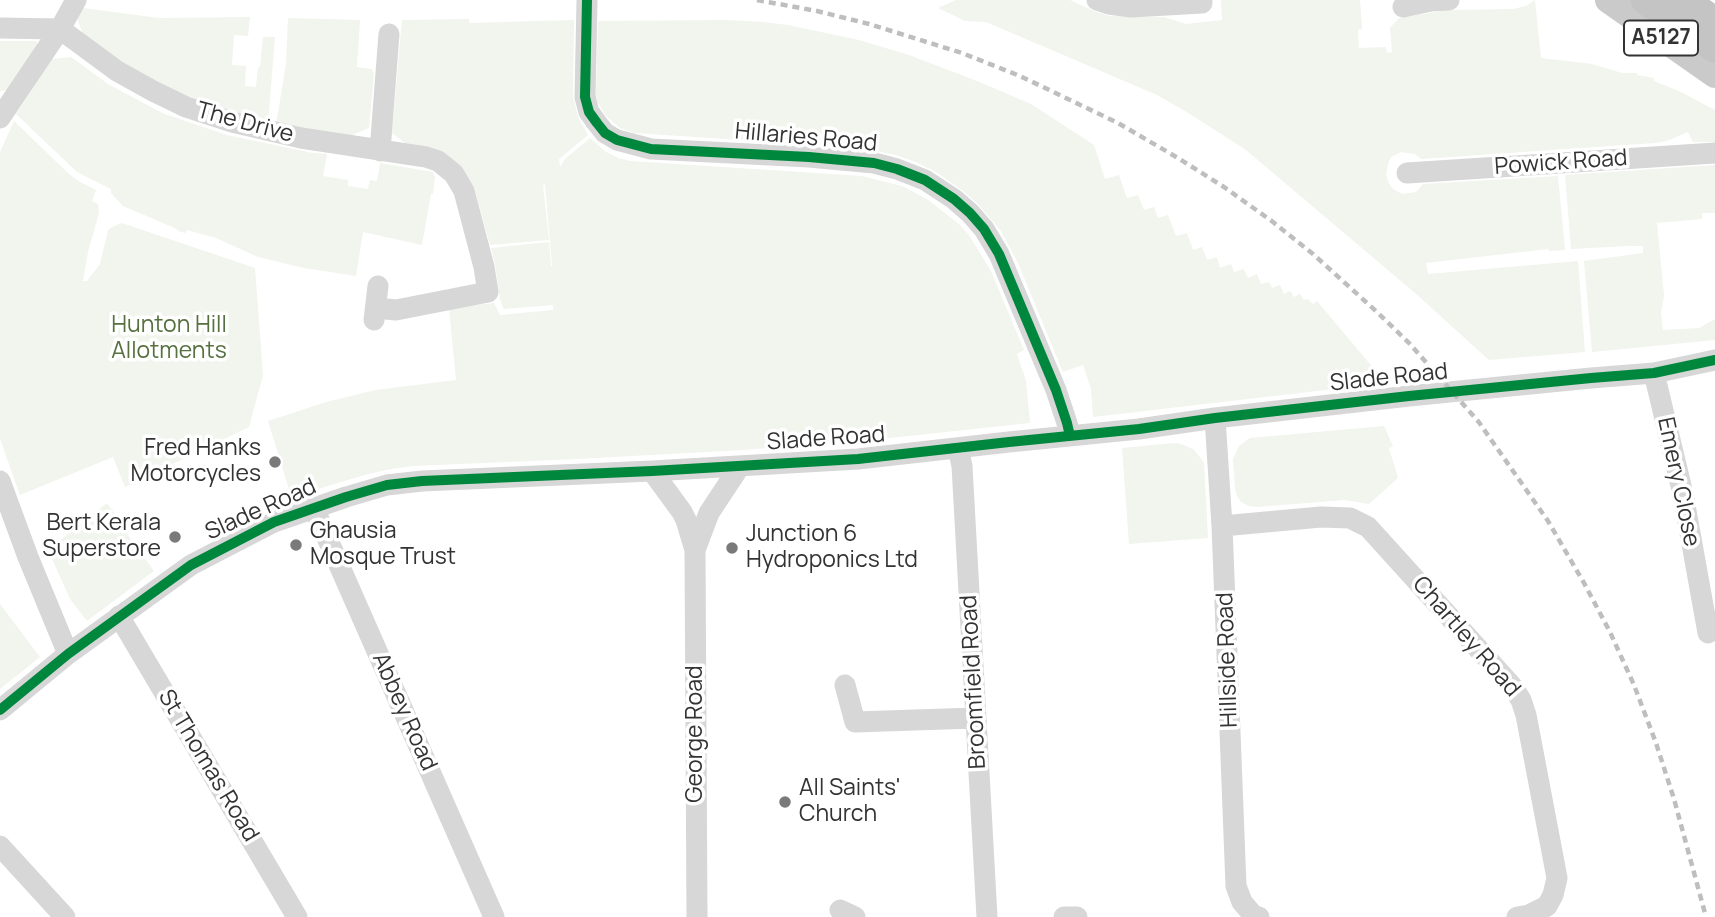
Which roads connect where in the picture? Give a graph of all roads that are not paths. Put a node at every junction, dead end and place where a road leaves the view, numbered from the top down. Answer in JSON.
{"nodes":[{"id":1,"x":76,"y":0,"type":"edge"},
{"id":2,"x":1097,"y":0,"type":"edge"},
{"id":3,"x":1202,"y":0,"type":"edge"},
{"id":4,"x":1449,"y":0,"type":"edge"},
{"id":5,"x":1608,"y":0,"type":"edge"},
{"id":6,"x":1646,"y":0,"type":"edge"},
{"id":7,"x":1683,"y":0,"type":"edge"},
{"id":8,"x":1414,"y":4,"type":"edge"},
{"id":9,"x":587,"y":8,"type":"edge"},
{"id":10,"x":1715,"y":22,"type":"edge"},
{"id":11,"x":0,"y":28,"type":"edge"},
{"id":12,"x":60,"y":29,"type":"junction"},
{"id":13,"x":389,"y":34,"type":"dead end"},
{"id":14,"x":1715,"y":48,"type":"edge"},
{"id":15,"x":1715,"y":75,"type":"edge"},
{"id":16,"x":0,"y":118,"type":"edge"},
{"id":17,"x":380,"y":151,"type":"junction"},
{"id":18,"x":1715,"y":153,"type":"edge"},
{"id":19,"x":1407,"y":173,"type":"dead end"},
{"id":20,"x":378,"y":286,"type":"dead end"},
{"id":21,"x":1715,"y":360,"type":"edge"},
{"id":22,"x":1654,"y":373,"type":"junction"},
{"id":23,"x":1215,"y":418,"type":"junction"},
{"id":24,"x":1070,"y":436,"type":"junction"},
{"id":25,"x":958,"y":448,"type":"junction"},
{"id":26,"x":740,"y":466,"type":"junction"},
{"id":27,"x":652,"y":471,"type":"junction"},
{"id":28,"x":1,"y":490,"type":"edge"},
{"id":29,"x":314,"y":508,"type":"junction"},
{"id":30,"x":1223,"y":526,"type":"junction"},
{"id":31,"x":695,"y":550,"type":"junction"},
{"id":32,"x":119,"y":616,"type":"junction"},
{"id":33,"x":1708,"y":633,"type":"dead end"},
{"id":34,"x":68,"y":654,"type":"junction"},
{"id":35,"x":845,"y":685,"type":"dead end"},
{"id":36,"x":0,"y":710,"type":"edge"},
{"id":37,"x":975,"y":718,"type":"junction"},
{"id":38,"x":0,"y":846,"type":"edge"},
{"id":39,"x":1554,"y":911,"type":"edge"},
{"id":40,"x":65,"y":917,"type":"edge"},
{"id":41,"x":297,"y":917,"type":"edge"},
{"id":42,"x":494,"y":917,"type":"edge"},
{"id":43,"x":697,"y":917,"type":"edge"},
{"id":44,"x":987,"y":917,"type":"edge"},
{"id":45,"x":1065,"y":917,"type":"edge"},
{"id":46,"x":1077,"y":917,"type":"edge"},
{"id":47,"x":1259,"y":917,"type":"edge"},
{"id":48,"x":1517,"y":917,"type":"edge"}],
"edges":[{"from":1,"to":12,"type":"street"},
{"from":2,"to":3,"type":"street"},
{"from":4,"to":8,"type":"street"},
{"from":5,"to":15,"type":"main road","number":"A5127"},
{"from":6,"to":14,"type":"highway"},
{"from":7,"to":10,"type":"highway"},
{"from":9,"to":24,"type":"street","name":"Hillaries Road"},
{"from":11,"to":12,"type":"street"},
{"from":12,"to":16,"type":"street"},
{"from":12,"to":17,"type":"street","name":"The Drive"},
{"from":13,"to":17,"type":"street"},
{"from":17,"to":20,"type":"street","name":"The Drive"},
{"from":18,"to":19,"type":"street","name":"Powick Road"},
{"from":21,"to":22,"type":"street","name":"Slade Road"},
{"from":22,"to":23,"type":"street","name":"Slade Road"},
{"from":22,"to":33,"type":"street","name":"Emery Close"},
{"from":23,"to":24,"type":"street","name":"Slade Road"},
{"from":23,"to":30,"type":"street","name":"Hillside Road"},
{"from":24,"to":25,"type":"street","name":"Slade Road"},
{"from":25,"to":26,"type":"street","name":"Slade Road"},
{"from":25,"to":37,"type":"street","name":"Broomfield Road"},
{"from":26,"to":27,"type":"street","name":"Slade Road"},
{"from":26,"to":31,"type":"street","name":"George Road"},
{"from":27,"to":29,"type":"street","name":"Slade Road"},
{"from":27,"to":31,"type":"street","name":"George Road"},
{"from":28,"to":34,"type":"street"},
{"from":29,"to":32,"type":"street","name":"Slade Road"},
{"from":29,"to":42,"type":"street","name":"Abbey Road"},
{"from":30,"to":39,"type":"street","name":"Chartley Road"},
{"from":30,"to":47,"type":"street","name":"Hillside Road"},
{"from":31,"to":43,"type":"street","name":"George Road"},
{"from":32,"to":34,"type":"street","name":"Slade Road"},
{"from":32,"to":41,"type":"street","name":"St Thomas Road"},
{"from":34,"to":36,"type":"street","name":"Slade Road"},
{"from":35,"to":37,"type":"street"},
{"from":37,"to":44,"type":"street","name":"Broomfield Road"},
{"from":38,"to":40,"type":"street"},
{"from":39,"to":48,"type":"street"},
{"from":45,"to":46,"type":"street"}]}
